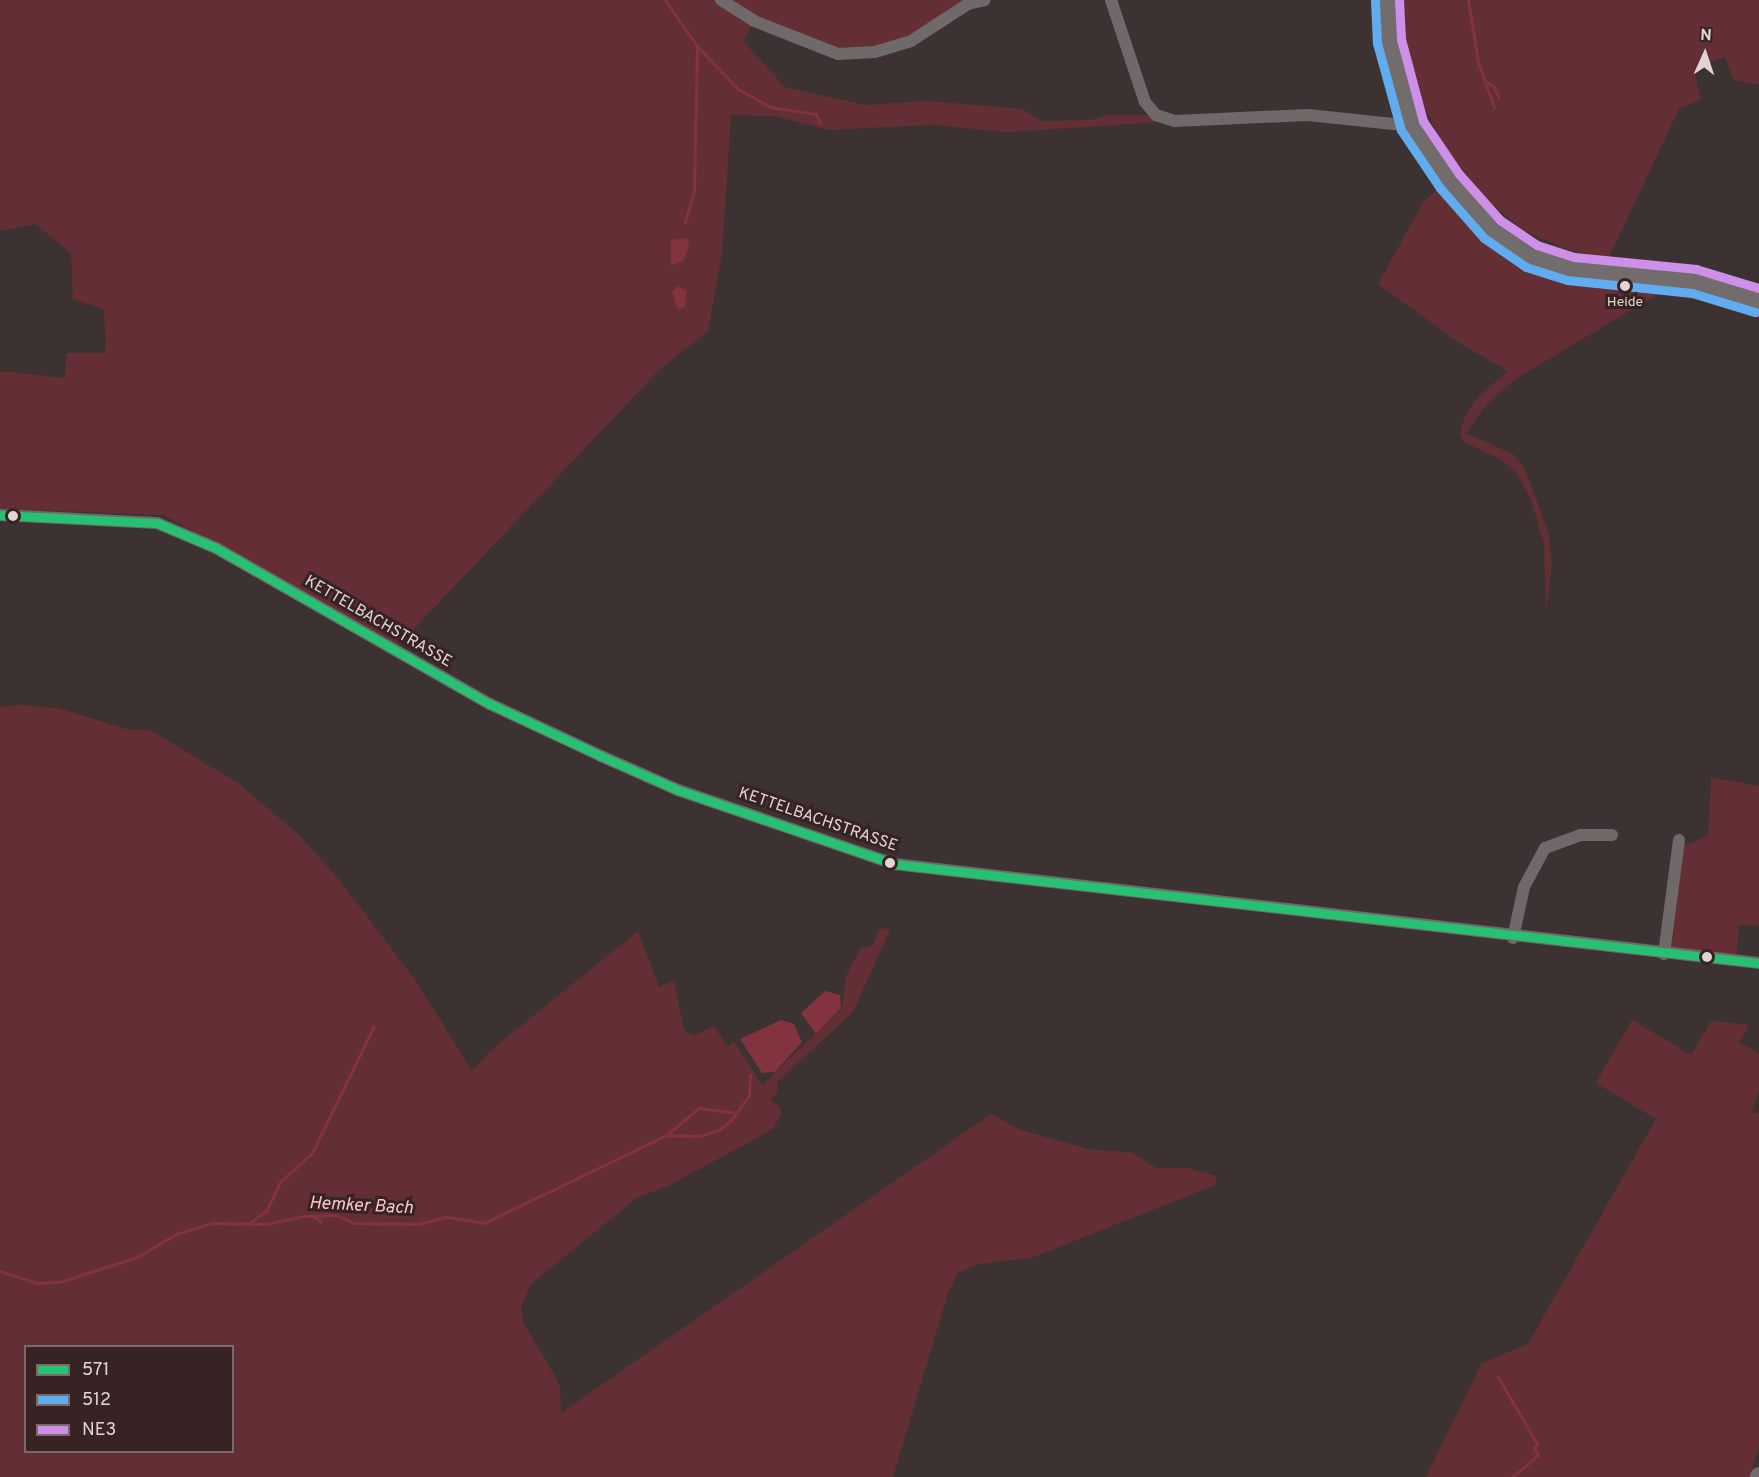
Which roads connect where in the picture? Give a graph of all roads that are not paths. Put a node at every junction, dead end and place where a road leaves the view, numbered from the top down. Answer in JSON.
{"nodes":[{"id":1,"x":721,"y":0,"type":"edge"},
{"id":2,"x":985,"y":0,"type":"edge"},
{"id":3,"x":1111,"y":0,"type":"edge"},
{"id":4,"x":1386,"y":0,"type":"edge"},
{"id":5,"x":1412,"y":126,"type":"junction"},
{"id":6,"x":1759,"y":302,"type":"edge"},
{"id":7,"x":0,"y":515,"type":"edge"},
{"id":8,"x":1612,"y":836,"type":"dead end"},
{"id":9,"x":1679,"y":840,"type":"dead end"},
{"id":10,"x":1513,"y":938,"type":"junction"},
{"id":11,"x":1664,"y":954,"type":"junction"},
{"id":12,"x":1759,"y":963,"type":"edge"}],
"edges":[{"from":1,"to":2,"type":"street"},
{"from":3,"to":5,"type":"street"},
{"from":4,"to":5,"type":"main road"},
{"from":5,"to":6,"type":"main road"},
{"from":7,"to":10,"type":"street","name":"KETTELBACHSTRASSE"},
{"from":8,"to":10,"type":"street"},
{"from":9,"to":11,"type":"street"},
{"from":10,"to":11,"type":"street","name":"KETTELBACHSTRASSE"},
{"from":11,"to":12,"type":"street","name":"KETTELBACHSTRASSE"}]}
